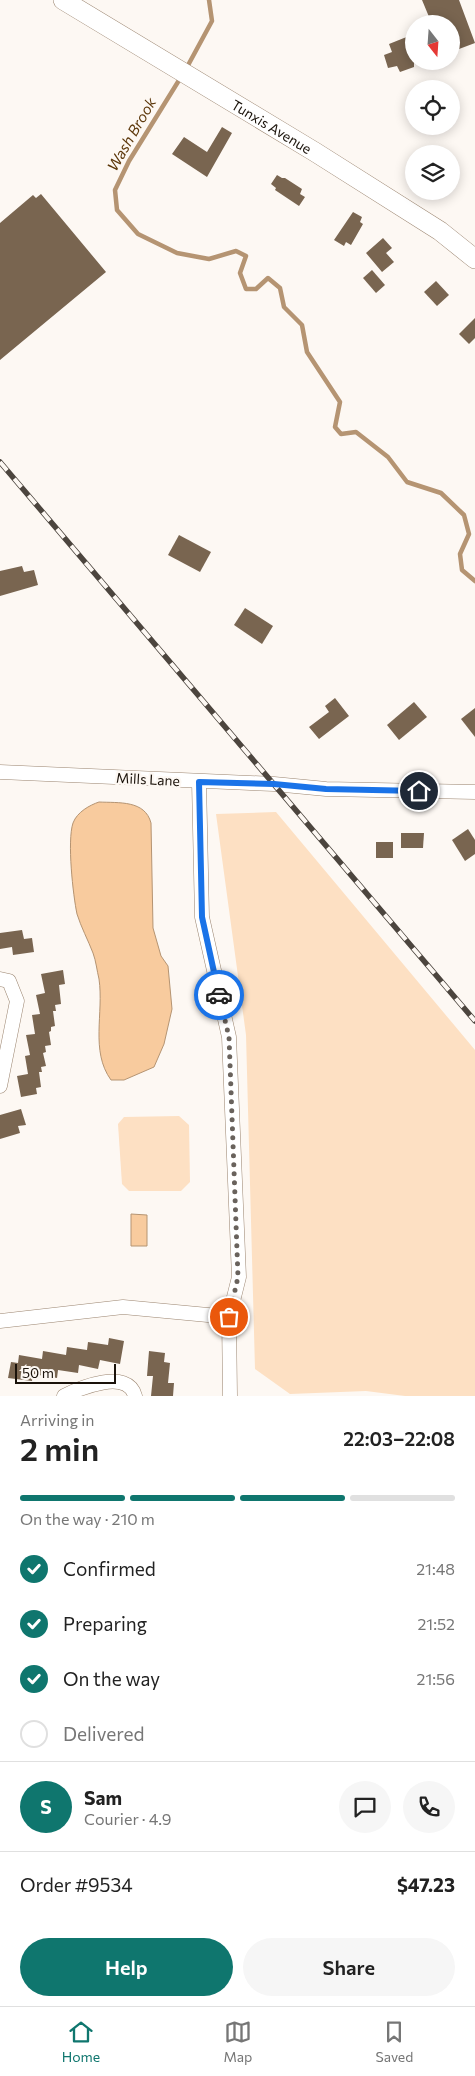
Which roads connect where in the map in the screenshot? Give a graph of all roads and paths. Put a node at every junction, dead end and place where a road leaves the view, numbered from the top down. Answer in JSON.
{"nodes":[{"id":1,"x":63,"y":0,"type":"edge"},
{"id":2,"x":475,"y":259,"type":"edge"},
{"id":3,"x":0,"y":772,"type":"edge"},
{"id":4,"x":199,"y":782,"type":"junction"},
{"id":5,"x":475,"y":792,"type":"edge"},
{"id":6,"x":0,"y":979,"type":"edge"},
{"id":7,"x":0,"y":1086,"type":"edge"},
{"id":8,"x":229,"y":1317,"type":"junction"},
{"id":9,"x":0,"y":1321,"type":"edge"},
{"id":10,"x":64,"y":1396,"type":"edge"},
{"id":11,"x":135,"y":1396,"type":"edge"},
{"id":12,"x":230,"y":1396,"type":"edge"}],
"edges":[{"from":1,"to":2,"type":"main road","name":"Tunxis Avenue"},
{"from":3,"to":4,"type":"street","name":"Mills Lane"},
{"from":4,"to":5,"type":"street","name":"Mills Lane"},
{"from":4,"to":8,"type":"street"},
{"from":6,"to":7,"type":"street"},
{"from":8,"to":9,"type":"street"},
{"from":8,"to":12,"type":"street"},
{"from":10,"to":11,"type":"street"}]}
